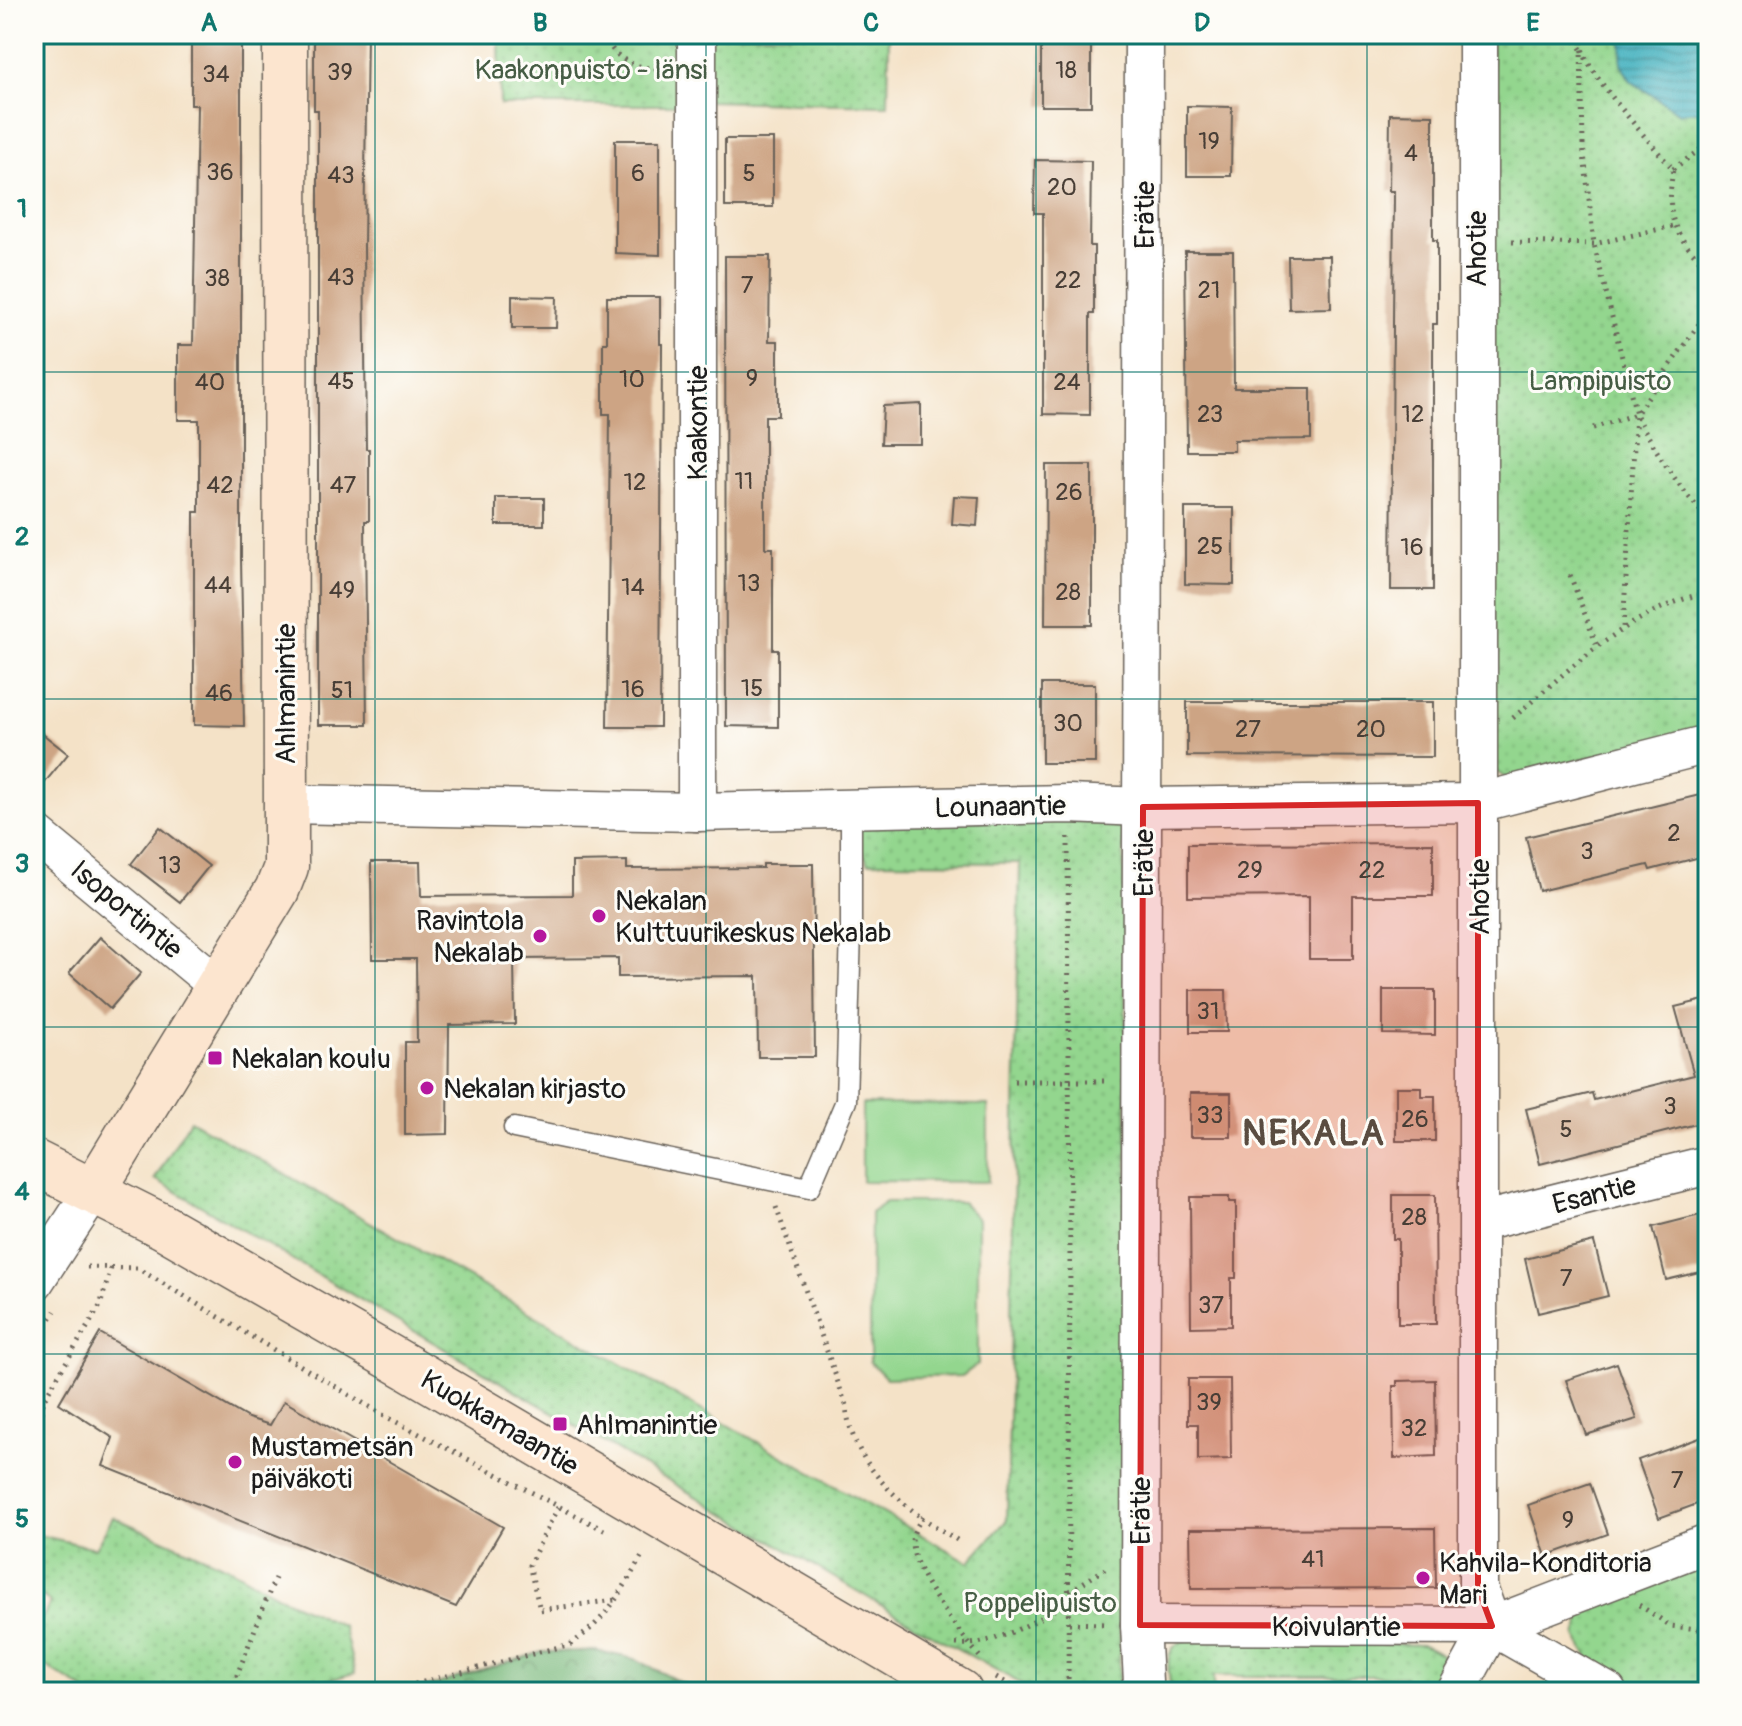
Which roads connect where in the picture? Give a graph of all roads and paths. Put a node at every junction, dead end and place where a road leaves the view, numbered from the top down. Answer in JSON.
{"nodes":[{"id":1,"x":285,"y":34,"type":"edge"},
{"id":2,"x":605,"y":34,"type":"edge"},
{"id":3,"x":1144,"y":34,"type":"edge"},
{"id":4,"x":1478,"y":34,"type":"edge"},
{"id":5,"x":1571,"y":34,"type":"edge"},
{"id":6,"x":1583,"y":34,"type":"edge"},
{"id":7,"x":1581,"y":49,"type":"junction"},
{"id":8,"x":697,"y":52,"type":"edge"},
{"id":9,"x":1708,"y":144,"type":"edge"},
{"id":10,"x":1673,"y":169,"type":"junction"},
{"id":11,"x":1673,"y":226,"type":"junction"},
{"id":12,"x":1476,"y":239,"type":"junction"},
{"id":13,"x":1594,"y":244,"type":"junction"},
{"id":14,"x":1708,"y":268,"type":"edge"},
{"id":15,"x":1708,"y":311,"type":"edge"},
{"id":16,"x":1636,"y":414,"type":"junction"},
{"id":17,"x":1593,"y":428,"type":"dead end"},
{"id":18,"x":1708,"y":519,"type":"edge"},
{"id":19,"x":1570,"y":575,"type":"dead end"},
{"id":20,"x":1708,"y":592,"type":"edge"},
{"id":21,"x":1623,"y":627,"type":"junction"},
{"id":22,"x":1597,"y":646,"type":"junction"},
{"id":23,"x":1708,"y":744,"type":"edge"},
{"id":24,"x":1479,"y":747,"type":"junction"},
{"id":25,"x":1478,"y":803,"type":"junction"},
{"id":26,"x":285,"y":804,"type":"junction"},
{"id":27,"x":1068,"y":804,"type":"junction"},
{"id":28,"x":1143,"y":807,"type":"junction"},
{"id":29,"x":851,"y":808,"type":"junction"},
{"id":30,"x":697,"y":812,"type":"junction"},
{"id":31,"x":34,"y":833,"type":"edge"},
{"id":32,"x":219,"y":986,"type":"junction"},
{"id":33,"x":1014,"y":1081,"type":"dead end"},
{"id":34,"x":1069,"y":1081,"type":"junction"},
{"id":35,"x":1142,"y":1081,"type":"junction"},
{"id":36,"x":514,"y":1128,"type":"dead end"},
{"id":37,"x":34,"y":1162,"type":"edge"},
{"id":38,"x":1708,"y":1165,"type":"edge"},
{"id":39,"x":767,"y":1179,"type":"junction"},
{"id":40,"x":94,"y":1190,"type":"junction"},
{"id":41,"x":1480,"y":1222,"type":"junction"},
{"id":42,"x":54,"y":1248,"type":"junction"},
{"id":43,"x":111,"y":1268,"type":"junction"},
{"id":44,"x":34,"y":1282,"type":"edge"},
{"id":45,"x":34,"y":1444,"type":"edge"},
{"id":46,"x":558,"y":1507,"type":"junction"},
{"id":47,"x":922,"y":1518,"type":"junction"},
{"id":48,"x":607,"y":1532,"type":"dead end"},
{"id":49,"x":957,"y":1540,"type":"dead end"},
{"id":50,"x":1708,"y":1543,"type":"edge"},
{"id":51,"x":632,"y":1545,"type":"dead end"},
{"id":52,"x":644,"y":1552,"type":"junction"},
{"id":53,"x":657,"y":1559,"type":"dead end"},
{"id":54,"x":275,"y":1578,"type":"dead end"},
{"id":55,"x":1604,"y":1583,"type":"junction"},
{"id":56,"x":616,"y":1600,"type":"junction"},
{"id":57,"x":1069,"y":1602,"type":"junction"},
{"id":58,"x":1140,"y":1625,"type":"junction"},
{"id":59,"x":1492,"y":1626,"type":"junction"},
{"id":60,"x":1708,"y":1630,"type":"edge"},
{"id":61,"x":947,"y":1643,"type":"dead end"},
{"id":62,"x":970,"y":1645,"type":"junction"},
{"id":63,"x":980,"y":1686,"type":"edge"},
{"id":64,"x":241,"y":1692,"type":"edge"},
{"id":65,"x":384,"y":1692,"type":"edge"},
{"id":66,"x":1068,"y":1692,"type":"edge"},
{"id":67,"x":1139,"y":1692,"type":"edge"},
{"id":68,"x":1456,"y":1692,"type":"edge"},
{"id":69,"x":1607,"y":1692,"type":"edge"}],
"edges":[{"from":1,"to":26,"type":"street","name":"Ahlmanintie"},
{"from":2,"to":8,"type":"path"},
{"from":3,"to":28,"type":"street","name":"Erätie"},
{"from":4,"to":12,"type":"street","name":"Ahotie"},
{"from":5,"to":7,"type":"path"},
{"from":6,"to":7,"type":"path"},
{"from":7,"to":10,"type":"path"},
{"from":7,"to":13,"type":"path"},
{"from":8,"to":30,"type":"street","name":"Kaakontie"},
{"from":9,"to":10,"type":"path"},
{"from":10,"to":11,"type":"path"},
{"from":11,"to":13,"type":"path"},
{"from":11,"to":14,"type":"path"},
{"from":12,"to":13,"type":"path"},
{"from":12,"to":24,"type":"street","name":"Ahotie"},
{"from":13,"to":16,"type":"path"},
{"from":15,"to":16,"type":"path"},
{"from":16,"to":17,"type":"path"},
{"from":16,"to":18,"type":"path"},
{"from":16,"to":21,"type":"path"},
{"from":19,"to":22,"type":"path"},
{"from":20,"to":21,"type":"path"},
{"from":21,"to":22,"type":"path"},
{"from":22,"to":24,"type":"path"},
{"from":23,"to":25,"type":"street","name":"Lounaantie"},
{"from":24,"to":25,"type":"street","name":"Ahotie"},
{"from":25,"to":28,"type":"street","name":"Lounaantie"},
{"from":25,"to":41,"type":"street","name":"Ahotie"},
{"from":26,"to":30,"type":"street","name":"Lounaantie"},
{"from":26,"to":32,"type":"street","name":"Ahlmanintie"},
{"from":27,"to":28,"type":"street","name":"Lounaantie"},
{"from":27,"to":29,"type":"street","name":"Lounaantie"},
{"from":27,"to":34,"type":"path"},
{"from":28,"to":35,"type":"street","name":"Erätie"},
{"from":29,"to":30,"type":"street","name":"Lounaantie"},
{"from":29,"to":39,"type":"lane"},
{"from":31,"to":32,"type":"street","name":"Isoportintie"},
{"from":32,"to":40,"type":"street","name":"Ahlmanintie"},
{"from":33,"to":34,"type":"path"},
{"from":34,"to":35,"type":"path"},
{"from":34,"to":57,"type":"path"},
{"from":35,"to":58,"type":"street","name":"Erätie"},
{"from":36,"to":39,"type":"lane"},
{"from":37,"to":40,"type":"street","name":"Kuokkamaantie"},
{"from":38,"to":41,"type":"street","name":"Esantie"},
{"from":39,"to":47,"type":"path"},
{"from":40,"to":42,"type":"street","name":"Ahlmanintie"},
{"from":40,"to":63,"type":"street","name":"Kuokkamaantie"},
{"from":41,"to":59,"type":"street","name":"Ahotie"},
{"from":42,"to":43,"type":"path"},
{"from":42,"to":44,"type":"street","name":"Ahlmanintie"},
{"from":43,"to":45,"type":"path"},
{"from":43,"to":46,"type":"path"},
{"from":46,"to":48,"type":"path"},
{"from":46,"to":56,"type":"path"},
{"from":47,"to":49,"type":"path"},
{"from":47,"to":62,"type":"path"},
{"from":50,"to":55,"type":"street","name":"Koivulantie"},
{"from":51,"to":52,"type":"path"},
{"from":52,"to":53,"type":"path"},
{"from":52,"to":56,"type":"path"},
{"from":54,"to":64,"type":"path"},
{"from":55,"to":59,"type":"street","name":"Koivulantie"},
{"from":55,"to":60,"type":"path"},
{"from":56,"to":65,"type":"path"},
{"from":57,"to":62,"type":"path"},
{"from":57,"to":66,"type":"path"},
{"from":58,"to":59,"type":"street","name":"Koivulantie"},
{"from":58,"to":67,"type":"street","name":"Erätie"},
{"from":59,"to":68,"type":"street"},
{"from":59,"to":69,"type":"street"},
{"from":61,"to":62,"type":"path"},
{"from":62,"to":63,"type":"path"}]}
